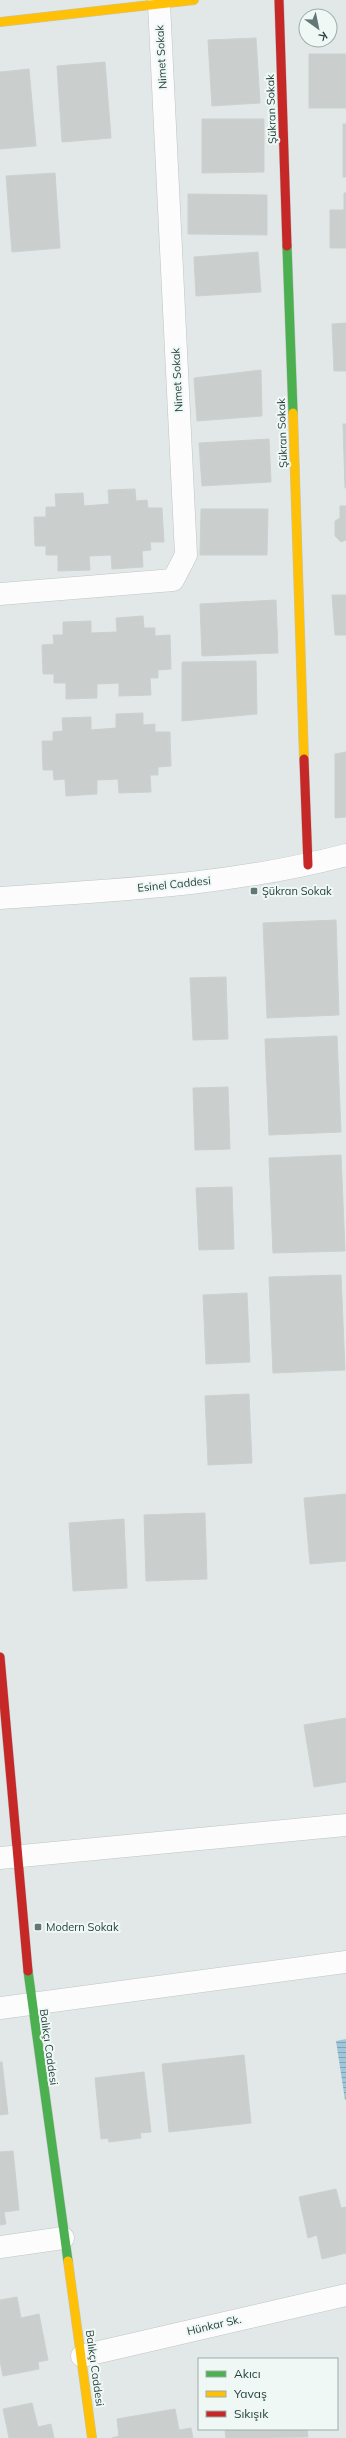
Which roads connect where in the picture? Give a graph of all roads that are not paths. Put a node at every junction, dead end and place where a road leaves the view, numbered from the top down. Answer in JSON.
{"nodes":[{"id":1,"x":194,"y":0,"type":"edge"},
{"id":2,"x":279,"y":0,"type":"edge"},
{"id":3,"x":159,"y":4,"type":"junction"},
{"id":4,"x":0,"y":22,"type":"edge"},
{"id":5,"x":0,"y":594,"type":"edge"},
{"id":6,"x":346,"y":855,"type":"edge"},
{"id":7,"x":308,"y":865,"type":"junction"},
{"id":8,"x":0,"y":898,"type":"edge"},
{"id":9,"x":0,"y":1657,"type":"edge"},
{"id":10,"x":346,"y":1826,"type":"edge"},
{"id":11,"x":9,"y":1857,"type":"edge"},
{"id":12,"x":346,"y":1962,"type":"edge"},
{"id":13,"x":31,"y":2004,"type":"junction"},
{"id":14,"x":0,"y":2008,"type":"edge"},
{"id":15,"x":63,"y":2238,"type":"junction"},
{"id":16,"x":0,"y":2247,"type":"edge"},
{"id":17,"x":346,"y":2295,"type":"edge"},
{"id":18,"x":82,"y":2356,"type":"junction"},
{"id":19,"x":92,"y":2438,"type":"edge"}],
"edges":[{"from":1,"to":3,"type":"main road"},
{"from":2,"to":7,"type":"main road","name":"Şükran Sokak"},
{"from":3,"to":4,"type":"main road"},
{"from":3,"to":5,"type":"street","name":"Nimet Sokak"},
{"from":6,"to":7,"type":"street","name":"Esinel Caddesi"},
{"from":7,"to":8,"type":"street","name":"Esinel Caddesi"},
{"from":9,"to":11,"type":"main road","name":"Balıkçı Caddesi"},
{"from":10,"to":11,"type":"street"},
{"from":11,"to":13,"type":"main road","name":"Balıkçı Caddesi"},
{"from":12,"to":13,"type":"street"},
{"from":13,"to":14,"type":"street"},
{"from":13,"to":15,"type":"main road","name":"Balıkçı Caddesi"},
{"from":15,"to":16,"type":"street"},
{"from":15,"to":18,"type":"main road","name":"Balıkçı Caddesi"},
{"from":17,"to":18,"type":"street","name":"Hünkar Sk."},
{"from":18,"to":19,"type":"main road","name":"Balıkçı Caddesi"}]}
